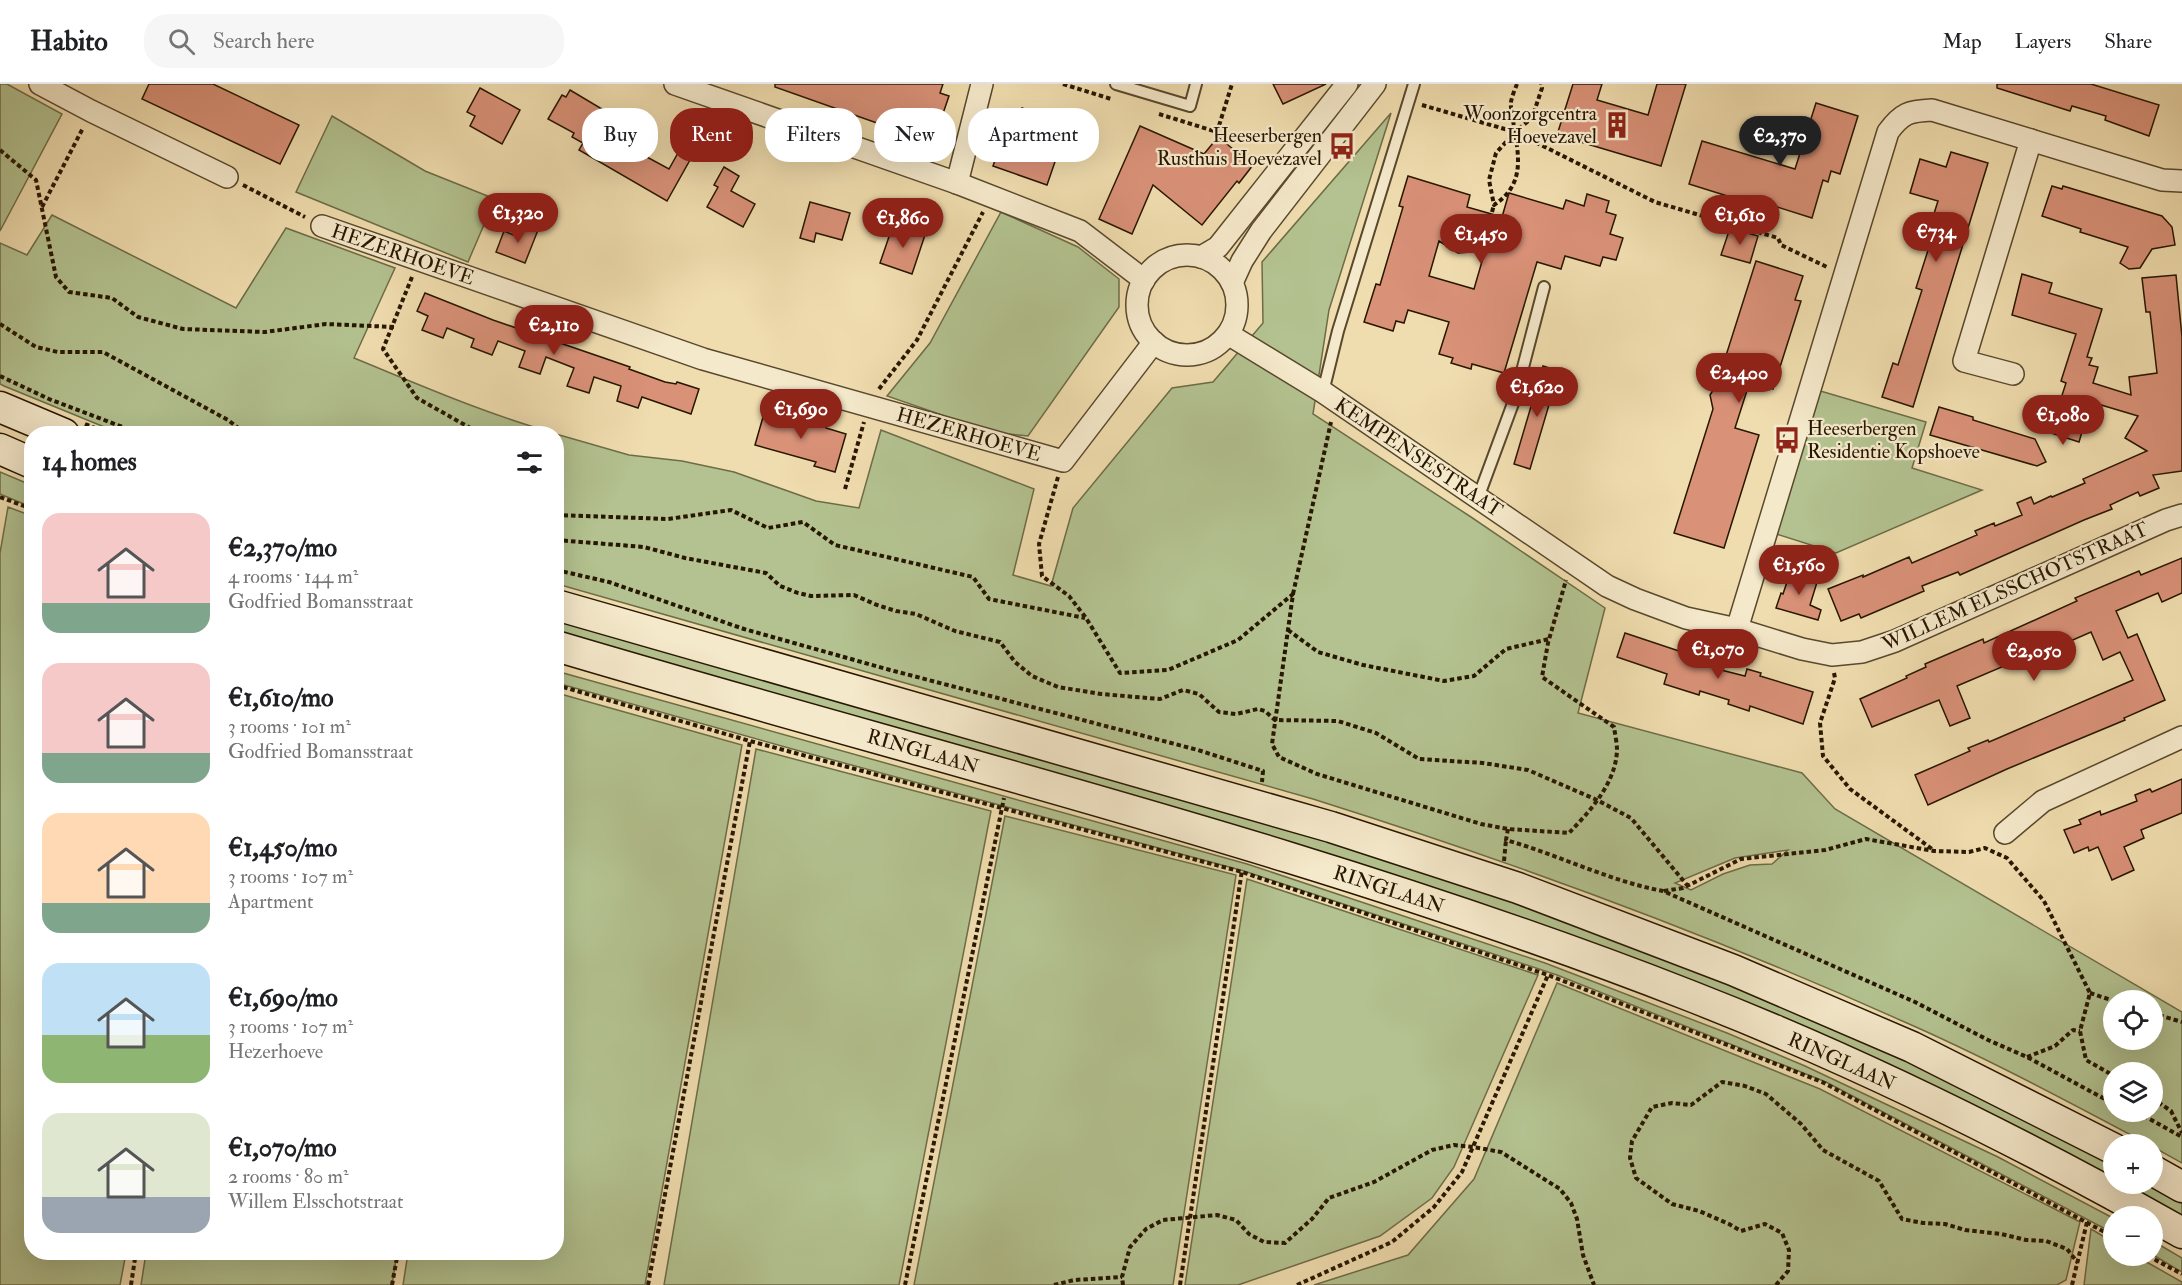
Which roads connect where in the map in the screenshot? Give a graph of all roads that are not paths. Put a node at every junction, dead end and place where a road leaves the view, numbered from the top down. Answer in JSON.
{"nodes":[{"id":1,"x":40,"y":84,"type":"edge"},
{"id":2,"x":675,"y":84,"type":"edge"},
{"id":3,"x":982,"y":84,"type":"edge"},
{"id":4,"x":1116,"y":84,"type":"edge"},
{"id":5,"x":1196,"y":84,"type":"edge"},
{"id":6,"x":1347,"y":84,"type":"edge"},
{"id":7,"x":1375,"y":84,"type":"edge"},
{"id":8,"x":1414,"y":84,"type":"edge"},
{"id":9,"x":1142,"y":88,"type":"edge"},
{"id":10,"x":2031,"y":140,"type":"junction"},
{"id":11,"x":227,"y":177,"type":"road end"},
{"id":12,"x":2182,"y":181,"type":"edge"},
{"id":13,"x":957,"y":183,"type":"junction"},
{"id":14,"x":1268,"y":183,"type":"junction"},
{"id":15,"x":1287,"y":198,"type":"junction"},
{"id":16,"x":322,"y":226,"type":"road end"},
{"id":17,"x":1201,"y":257,"type":"junction"},
{"id":18,"x":1144,"y":280,"type":"junction"},
{"id":19,"x":1232,"y":283,"type":"junction"},
{"id":20,"x":1544,"y":287,"type":"dead end"},
{"id":21,"x":1228,"y":334,"type":"junction"},
{"id":22,"x":1154,"y":342,"type":"junction"},
{"id":23,"x":2013,"y":374,"type":"dead end"},
{"id":24,"x":1330,"y":396,"type":"junction"},
{"id":25,"x":0,"y":407,"type":"edge"},
{"id":26,"x":45,"y":426,"type":"edge"},
{"id":27,"x":0,"y":449,"type":"edge"},
{"id":28,"x":24,"y":460,"type":"edge"},
{"id":29,"x":1478,"y":498,"type":"junction"},
{"id":30,"x":2182,"y":515,"type":"edge"},
{"id":31,"x":1607,"y":586,"type":"joint"},
{"id":32,"x":564,"y":607,"type":"edge"},
{"id":33,"x":1737,"y":629,"type":"junction"},
{"id":34,"x":564,"y":648,"type":"edge"},
{"id":35,"x":2182,"y":737,"type":"edge"},
{"id":36,"x":2005,"y":833,"type":"dead end"},
{"id":37,"x":2103,"y":1143,"type":"edge"},
{"id":38,"x":2163,"y":1176,"type":"edge"},
{"id":39,"x":2182,"y":1186,"type":"edge"},
{"id":40,"x":2182,"y":1233,"type":"edge"}],
"edges":[{"from":1,"to":11,"type":"street"},
{"from":2,"to":13,"type":"street"},
{"from":3,"to":13,"type":"street"},
{"from":4,"to":9,"type":"lane"},
{"from":5,"to":9,"type":"lane"},
{"from":6,"to":14,"type":"street"},
{"from":7,"to":15,"type":"street"},
{"from":8,"to":24,"type":"lane"},
{"from":10,"to":12,"type":"street"},
{"from":10,"to":23,"type":"street"},
{"from":10,"to":33,"type":"street"},
{"from":13,"to":18,"type":"street"},
{"from":14,"to":15,"type":"street"},
{"from":14,"to":17,"type":"street"},
{"from":15,"to":19,"type":"street"},
{"from":16,"to":22,"type":"street","name":"HEZERHOEVE"},
{"from":17,"to":18,"type":"street"},
{"from":17,"to":19,"type":"street"},
{"from":18,"to":22,"type":"street"},
{"from":19,"to":21,"type":"street"},
{"from":20,"to":29,"type":"lane"},
{"from":21,"to":22,"type":"street"},
{"from":21,"to":24,"type":"street","name":"KEMPENSESTRAAT"},
{"from":24,"to":29,"type":"street","name":"KEMPENSESTRAAT"},
{"from":25,"to":26,"type":"main road"},
{"from":27,"to":28,"type":"main road"},
{"from":29,"to":31,"type":"street","name":"KEMPENSESTRAAT"},
{"from":30,"to":33,"type":"street","name":"WILLEM ELSSCHOTSTRAAT"},
{"from":31,"to":33,"type":"street","name":"WILLEM ELSSCHOTSTRAAT"},
{"from":32,"to":37,"type":"main road","name":"RINGLAAN"},
{"from":34,"to":40,"type":"main road","name":"RINGLAAN"},
{"from":35,"to":36,"type":"street"},
{"from":38,"to":39,"type":"main road"}]}
